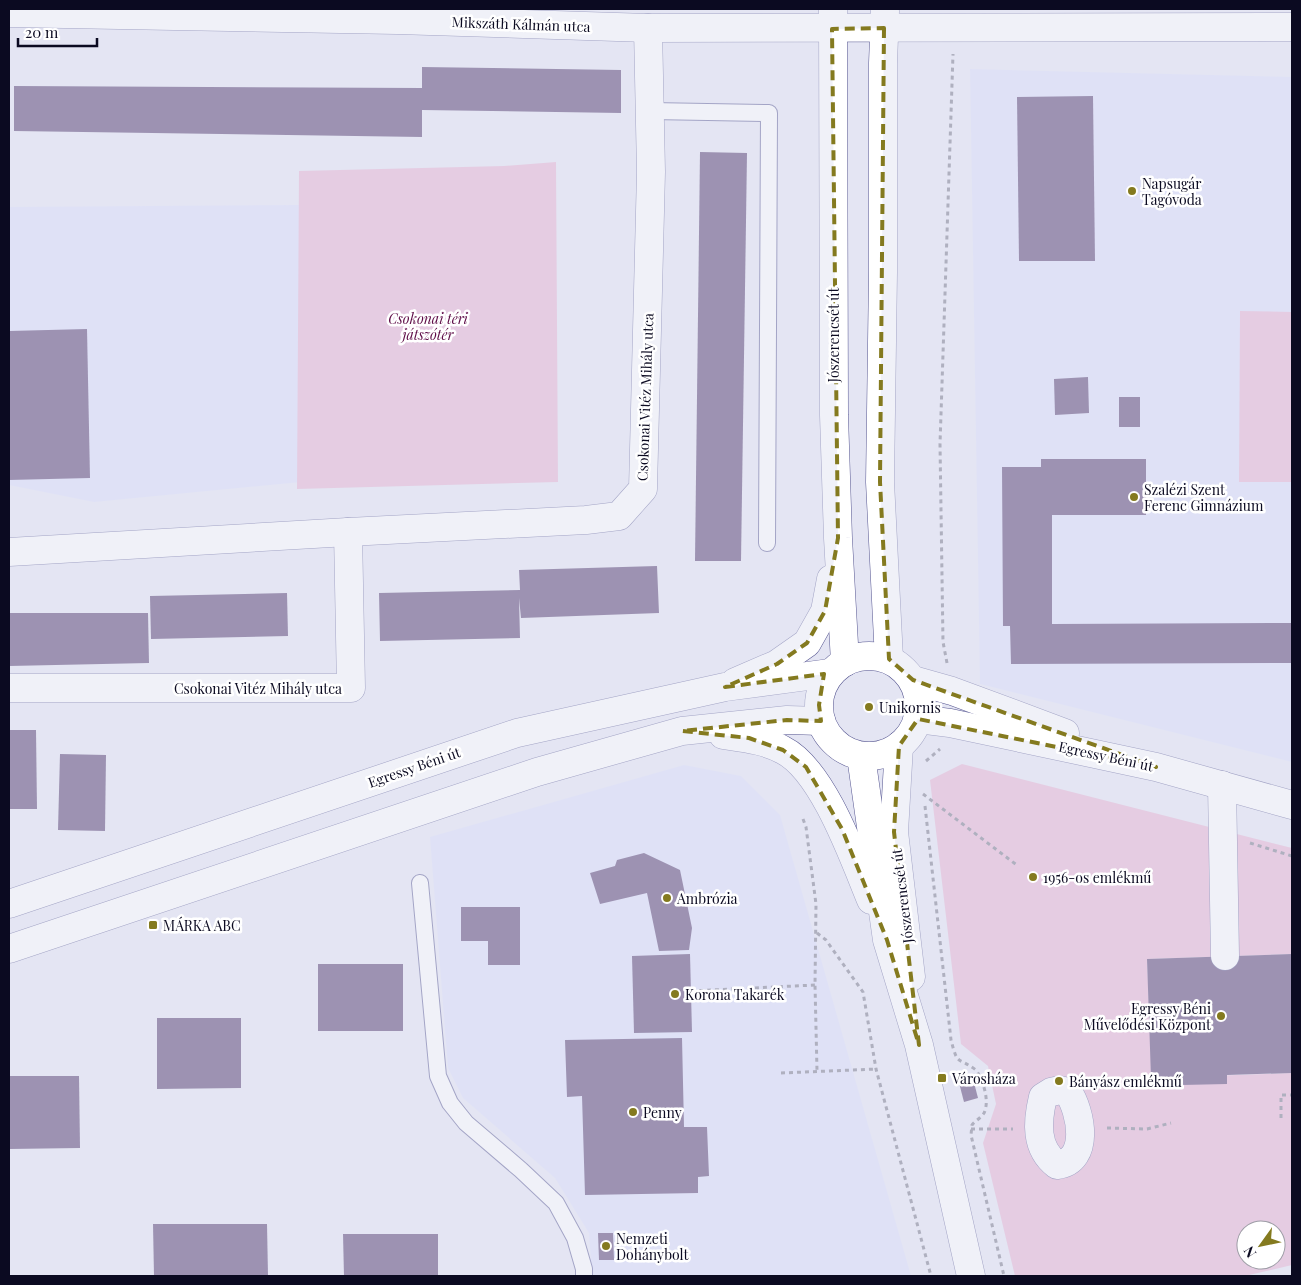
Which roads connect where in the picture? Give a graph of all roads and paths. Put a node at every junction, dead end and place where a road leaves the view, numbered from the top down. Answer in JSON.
{"nodes":[{"id":1,"x":9,"y":13,"type":"edge"},
{"id":2,"x":885,"y":18,"type":"edge"},
{"id":3,"x":1014,"y":18,"type":"edge"},
{"id":4,"x":832,"y":19,"type":"edge"},
{"id":5,"x":952,"y":27,"type":"junction"},
{"id":6,"x":1292,"y":27,"type":"edge"},
{"id":7,"x":648,"y":28,"type":"junction"},
{"id":8,"x":651,"y":111,"type":"junction"},
{"id":9,"x":348,"y":532,"type":"junction"},
{"id":10,"x":838,"y":538,"type":"junction"},
{"id":11,"x":767,"y":543,"type":"dead end"},
{"id":12,"x":9,"y":552,"type":"edge"},
{"id":13,"x":889,"y":659,"type":"junction"},
{"id":14,"x":838,"y":668,"type":"junction"},
{"id":15,"x":912,"y":680,"type":"junction"},
{"id":16,"x":725,"y":687,"type":"junction"},
{"id":17,"x":9,"y":688,"type":"edge"},
{"id":18,"x":952,"y":691,"type":"junction"},
{"id":19,"x":918,"y":719,"type":"junction"},
{"id":20,"x":822,"y":722,"type":"junction"},
{"id":21,"x":950,"y":723,"type":"junction"},
{"id":22,"x":682,"y":731,"type":"junction"},
{"id":23,"x":899,"y":746,"type":"junction"},
{"id":24,"x":861,"y":756,"type":"junction"},
{"id":25,"x":923,"y":766,"type":"dead end"},
{"id":26,"x":1156,"y":767,"type":"junction"},
{"id":27,"x":922,"y":785,"type":"dead end"},
{"id":28,"x":1222,"y":785,"type":"junction"},
{"id":29,"x":923,"y":794,"type":"junction"},
{"id":30,"x":1292,"y":805,"type":"edge"},
{"id":31,"x":803,"y":818,"type":"dead end"},
{"id":32,"x":1224,"y":834,"type":"junction"},
{"id":33,"x":1292,"y":856,"type":"edge"},
{"id":34,"x":1018,"y":866,"type":"dead end"},
{"id":35,"x":420,"y":883,"type":"dead end"},
{"id":36,"x":9,"y":904,"type":"edge"},
{"id":37,"x":817,"y":933,"type":"junction"},
{"id":38,"x":887,"y":940,"type":"junction"},
{"id":39,"x":9,"y":949,"type":"edge"},
{"id":40,"x":1225,"y":956,"type":"dead end"},
{"id":41,"x":815,"y":985,"type":"junction"},
{"id":42,"x":691,"y":991,"type":"dead end"},
{"id":43,"x":919,"y":1045,"type":"junction"},
{"id":44,"x":876,"y":1069,"type":"junction"},
{"id":45,"x":817,"y":1070,"type":"junction"},
{"id":46,"x":781,"y":1073,"type":"dead end"},
{"id":47,"x":1292,"y":1095,"type":"edge"},
{"id":48,"x":1281,"y":1118,"type":"dead end"},
{"id":49,"x":1171,"y":1122,"type":"dead end"},
{"id":50,"x":1080,"y":1128,"type":"junction"},
{"id":51,"x":971,"y":1129,"type":"junction"},
{"id":52,"x":1039,"y":1129,"type":"junction"},
{"id":53,"x":584,"y":1276,"type":"edge"},
{"id":54,"x":932,"y":1276,"type":"edge"},
{"id":55,"x":971,"y":1276,"type":"edge"},
{"id":56,"x":1004,"y":1276,"type":"edge"}],
"edges":[{"from":1,"to":7,"type":"street","name":"Mikszáth Kálmán utca"},
{"from":2,"to":4,"type":"street","name":"Mikszáth Kálmán utca"},
{"from":2,"to":5,"type":"street","name":"Mikszáth Kálmán utca"},
{"from":2,"to":13,"type":"street"},
{"from":3,"to":5,"type":"street","name":"Mikszáth Kálmán utca"},
{"from":3,"to":6,"type":"street","name":"Mikszáth Kálmán utca"},
{"from":4,"to":7,"type":"street","name":"Mikszáth Kálmán utca"},
{"from":4,"to":10,"type":"street","name":"Jószerencsét út"},
{"from":5,"to":18,"type":"path"},
{"from":7,"to":8,"type":"street","name":"Csokonai Vitéz Mihály utca"},
{"from":8,"to":9,"type":"street","name":"Csokonai Vitéz Mihály utca"},
{"from":8,"to":11,"type":"lane"},
{"from":9,"to":12,"type":"street","name":"Csokonai Vitéz Mihály utca"},
{"from":9,"to":17,"type":"street","name":"Csokonai Vitéz Mihály utca"},
{"from":10,"to":14,"type":"street","name":"Jószerencsét út"},
{"from":10,"to":16,"type":"street"},
{"from":13,"to":14,"type":"street"},
{"from":13,"to":15,"type":"street"},
{"from":14,"to":16,"type":"street","name":"Egressy Béni út"},
{"from":14,"to":20,"type":"street"},
{"from":15,"to":18,"type":"street"},
{"from":15,"to":19,"type":"street"},
{"from":16,"to":36,"type":"street","name":"Egressy Béni út"},
{"from":18,"to":26,"type":"street"},
{"from":19,"to":21,"type":"street","name":"Egressy Béni út"},
{"from":19,"to":23,"type":"street"},
{"from":20,"to":22,"type":"street"},
{"from":20,"to":24,"type":"street"},
{"from":21,"to":25,"type":"path"},
{"from":21,"to":26,"type":"street","name":"Egressy Béni út"},
{"from":22,"to":38,"type":"street"},
{"from":22,"to":39,"type":"street"},
{"from":23,"to":24,"type":"street"},
{"from":23,"to":43,"type":"street","name":"Jószerencsét út"},
{"from":24,"to":38,"type":"street","name":"Jószerencsét út"},
{"from":26,"to":28,"type":"street","name":"Egressy Béni út"},
{"from":27,"to":29,"type":"path"},
{"from":28,"to":30,"type":"street","name":"Egressy Béni út"},
{"from":28,"to":32,"type":"street"},
{"from":29,"to":34,"type":"path"},
{"from":29,"to":51,"type":"path"},
{"from":31,"to":37,"type":"path"},
{"from":32,"to":33,"type":"path"},
{"from":32,"to":40,"type":"street"},
{"from":35,"to":53,"type":"lane"},
{"from":37,"to":41,"type":"path"},
{"from":37,"to":44,"type":"path"},
{"from":38,"to":43,"type":"street","name":"Jószerencsét út"},
{"from":41,"to":42,"type":"path"},
{"from":41,"to":45,"type":"path"},
{"from":43,"to":55,"type":"street","name":"Jószerencsét út"},
{"from":44,"to":45,"type":"path"},
{"from":44,"to":54,"type":"path"},
{"from":45,"to":46,"type":"path"},
{"from":47,"to":48,"type":"path"},
{"from":49,"to":50,"type":"path"},
{"from":50,"to":52,"type":"street"},
{"from":50,"to":52,"type":"street"},
{"from":51,"to":52,"type":"path"},
{"from":51,"to":56,"type":"path"}]}
